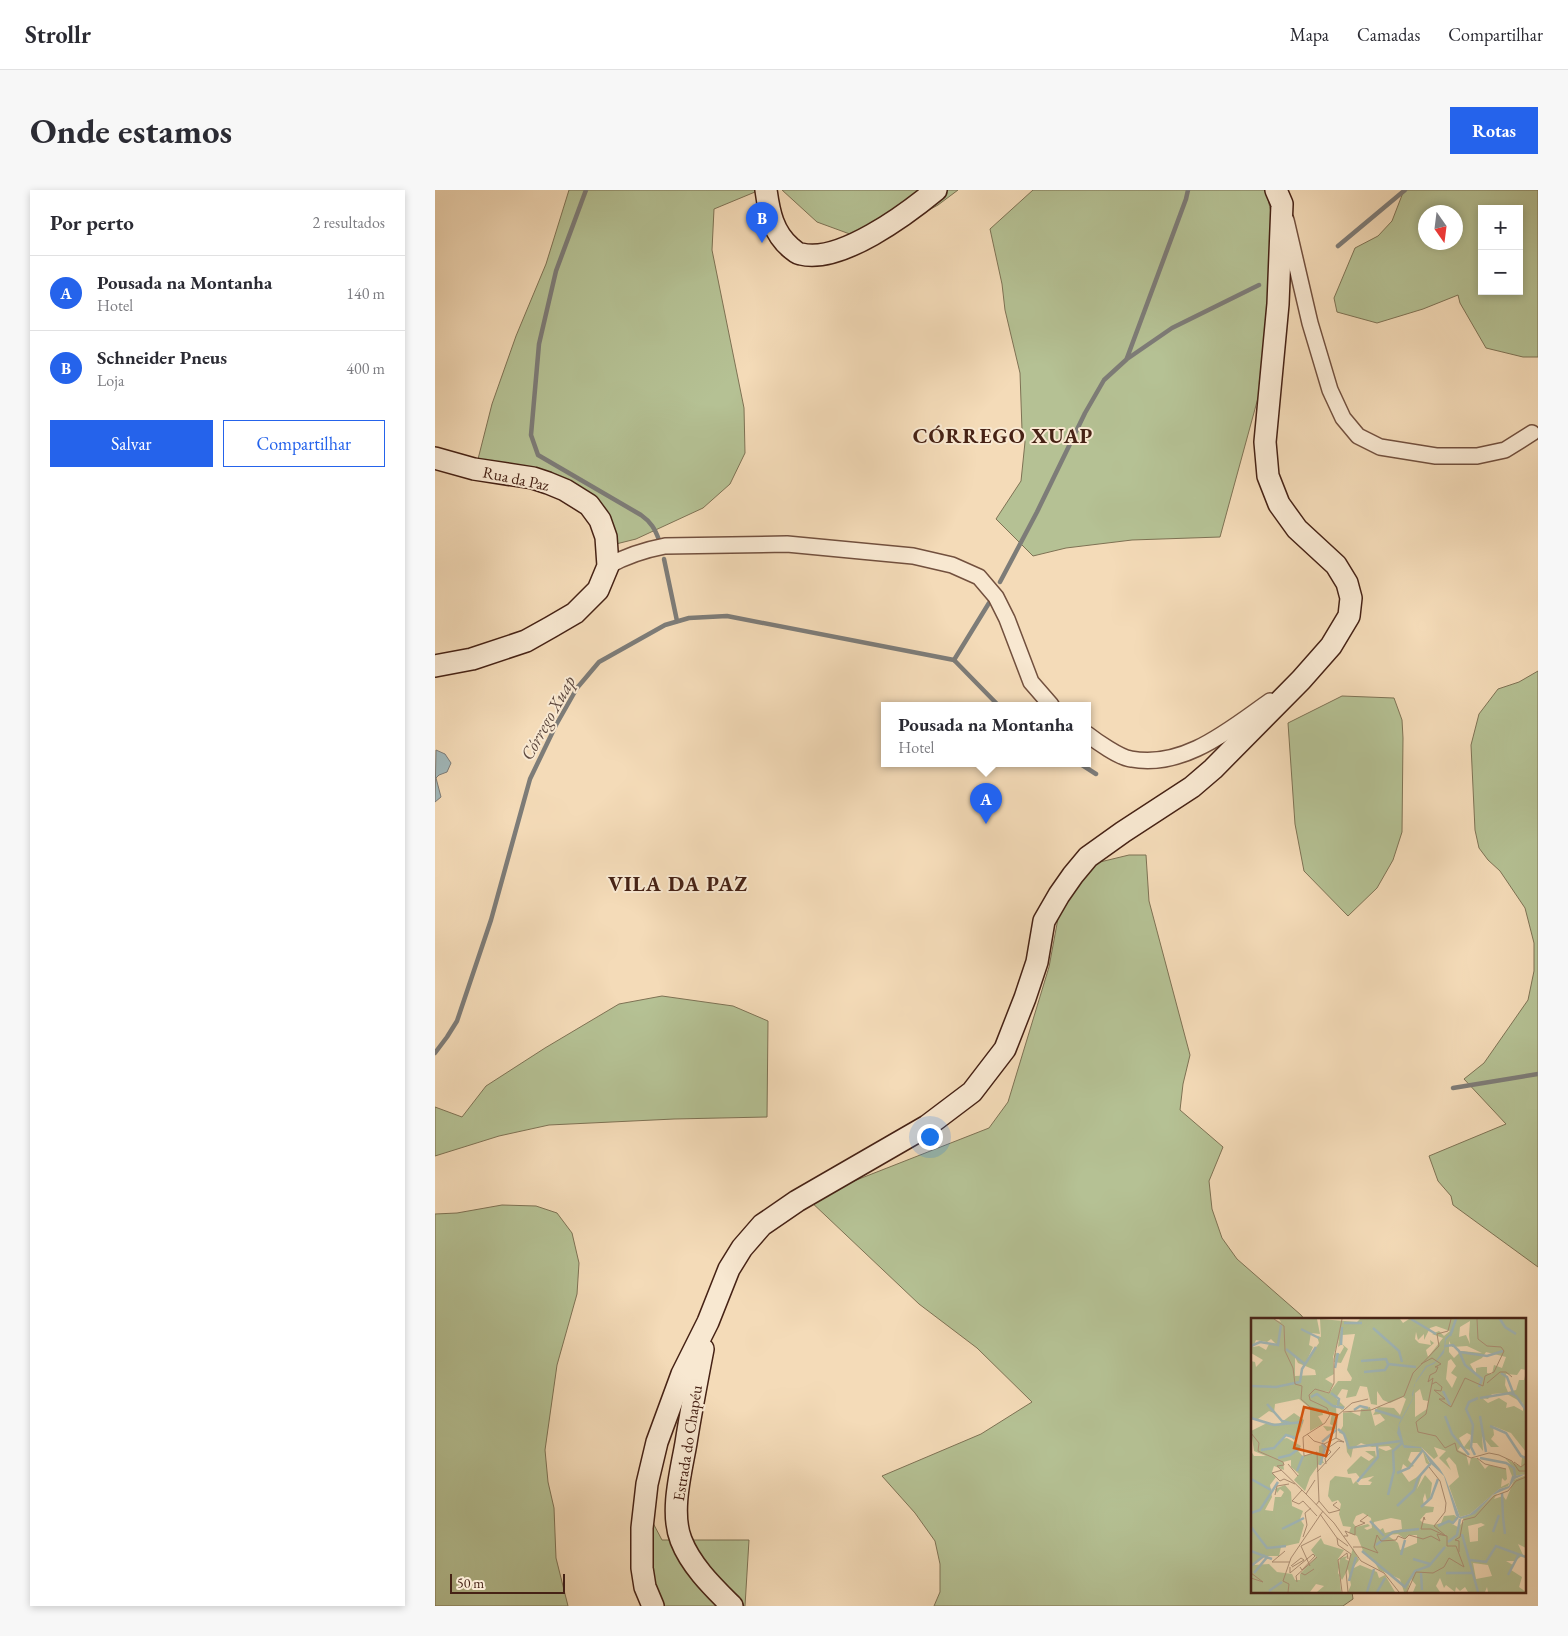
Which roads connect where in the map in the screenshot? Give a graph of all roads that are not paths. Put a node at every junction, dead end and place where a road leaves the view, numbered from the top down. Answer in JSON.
{"nodes":[{"id":1,"x":766,"y":190,"type":"edge"},
{"id":2,"x":936,"y":190,"type":"edge"},
{"id":3,"x":1279,"y":197,"type":"edge"},
{"id":4,"x":1532,"y":433,"type":"dead end"},
{"id":5,"x":435,"y":458,"type":"edge"},
{"id":6,"x":608,"y":566,"type":"junction"},
{"id":7,"x":435,"y":666,"type":"edge"},
{"id":8,"x":1301,"y":680,"type":"junction"},
{"id":9,"x":1048,"y":702,"type":"edge"},
{"id":10,"x":1091,"y":737,"type":"edge"},
{"id":11,"x":708,"y":1322,"type":"junction"},
{"id":12,"x":653,"y":1606,"type":"edge"},
{"id":13,"x":732,"y":1606,"type":"edge"}],
"edges":[{"from":1,"to":2,"type":"main road"},
{"from":3,"to":4,"type":"street"},
{"from":3,"to":8,"type":"main road"},
{"from":5,"to":6,"type":"main road","name":"Rua da Paz"},
{"from":6,"to":7,"type":"main road","name":"Rua da Paz"},
{"from":6,"to":9,"type":"street"},
{"from":8,"to":10,"type":"street"},
{"from":8,"to":11,"type":"main road"},
{"from":11,"to":12,"type":"main road"},
{"from":11,"to":13,"type":"main road","name":"Estrada do Chapéu"}]}
